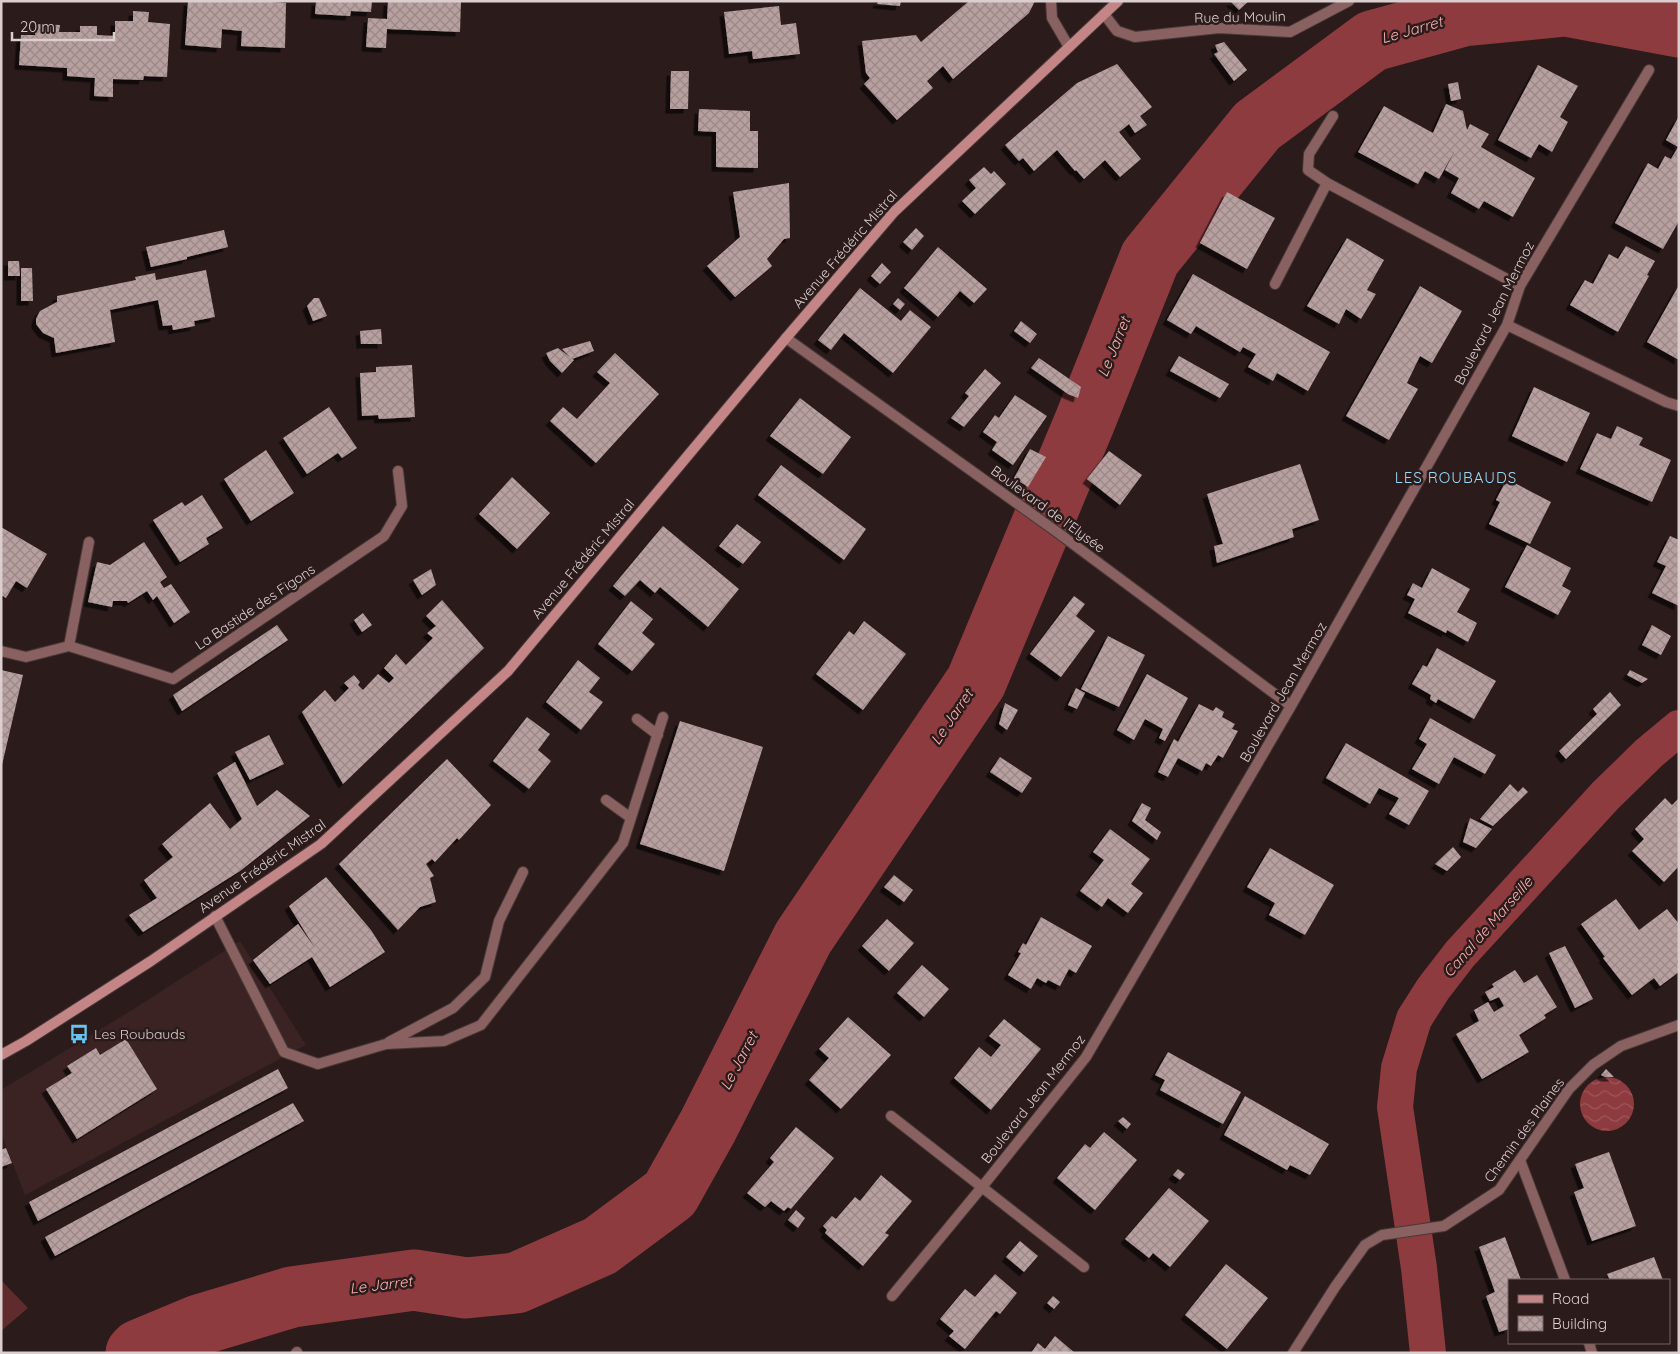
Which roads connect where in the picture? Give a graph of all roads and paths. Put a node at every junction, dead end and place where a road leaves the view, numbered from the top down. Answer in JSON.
{"nodes":[{"id":1,"x":1051,"y":1,"type":"edge"},
{"id":2,"x":1118,"y":1,"type":"edge"},
{"id":3,"x":1349,"y":1,"type":"edge"},
{"id":4,"x":1104,"y":14,"type":"junction"},
{"id":5,"x":1069,"y":47,"type":"junction"},
{"id":6,"x":1649,"y":70,"type":"dead end"},
{"id":7,"x":1333,"y":116,"type":"dead end"},
{"id":8,"x":1327,"y":183,"type":"junction"},
{"id":9,"x":1275,"y":284,"type":"dead end"},
{"id":10,"x":1520,"y":286,"type":"junction"},
{"id":11,"x":1506,"y":325,"type":"junction"},
{"id":12,"x":786,"y":338,"type":"junction"},
{"id":13,"x":1679,"y":406,"type":"edge"},
{"id":14,"x":398,"y":471,"type":"dead end"},
{"id":15,"x":89,"y":542,"type":"dead end"},
{"id":16,"x":69,"y":646,"type":"junction"},
{"id":17,"x":1,"y":651,"type":"edge"},
{"id":18,"x":1291,"y":706,"type":"junction"},
{"id":19,"x":664,"y":717,"type":"dead end"},
{"id":20,"x":637,"y":719,"type":"dead end"},
{"id":21,"x":658,"y":736,"type":"junction"},
{"id":22,"x":606,"y":800,"type":"dead end"},
{"id":23,"x":631,"y":818,"type":"junction"},
{"id":24,"x":523,"y":872,"type":"dead end"},
{"id":25,"x":215,"y":916,"type":"junction"},
{"id":26,"x":1679,"y":1025,"type":"edge"},
{"id":27,"x":386,"y":1044,"type":"junction"},
{"id":28,"x":1,"y":1055,"type":"edge"},
{"id":29,"x":891,"y":1116,"type":"dead end"},
{"id":30,"x":1520,"y":1160,"type":"junction"},
{"id":31,"x":982,"y":1187,"type":"junction"},
{"id":32,"x":1084,"y":1267,"type":"dead end"},
{"id":33,"x":1565,"y":1279,"type":"edge"},
{"id":34,"x":892,"y":1296,"type":"dead end"},
{"id":35,"x":1293,"y":1353,"type":"edge"}],
"edges":[{"from":1,"to":5,"type":"street"},
{"from":2,"to":4,"type":"main road","name":"Avenue Frédéric Mistral"},
{"from":3,"to":4,"type":"street","name":"Rue du Moulin"},
{"from":4,"to":5,"type":"main road","name":"Avenue Frédéric Mistral"},
{"from":5,"to":12,"type":"main road","name":"Avenue Frédéric Mistral"},
{"from":6,"to":10,"type":"street","name":"Boulevard Jean Mermoz"},
{"from":7,"to":8,"type":"street"},
{"from":8,"to":9,"type":"street"},
{"from":8,"to":10,"type":"street"},
{"from":10,"to":11,"type":"street","name":"Boulevard Jean Mermoz"},
{"from":11,"to":13,"type":"street"},
{"from":11,"to":18,"type":"street","name":"Boulevard Jean Mermoz"},
{"from":12,"to":18,"type":"street","name":"Boulevard de l'Elysée"},
{"from":12,"to":25,"type":"main road","name":"Avenue Frédéric Mistral"},
{"from":14,"to":16,"type":"street","name":"La Bastide des Figons"},
{"from":15,"to":16,"type":"street"},
{"from":16,"to":17,"type":"street"},
{"from":18,"to":31,"type":"street","name":"Boulevard Jean Mermoz"},
{"from":19,"to":21,"type":"street"},
{"from":20,"to":21,"type":"street"},
{"from":21,"to":23,"type":"street"},
{"from":22,"to":23,"type":"street"},
{"from":23,"to":27,"type":"street"},
{"from":24,"to":27,"type":"street"},
{"from":25,"to":27,"type":"street"},
{"from":25,"to":28,"type":"main road","name":"Avenue Frédéric Mistral"},
{"from":26,"to":30,"type":"street","name":"Chemin des Plaines"},
{"from":29,"to":31,"type":"street"},
{"from":30,"to":33,"type":"street"},
{"from":30,"to":35,"type":"street","name":"Chemin des Plaines"},
{"from":31,"to":32,"type":"street"},
{"from":31,"to":34,"type":"street","name":"Boulevard Jean Mermoz"}]}
